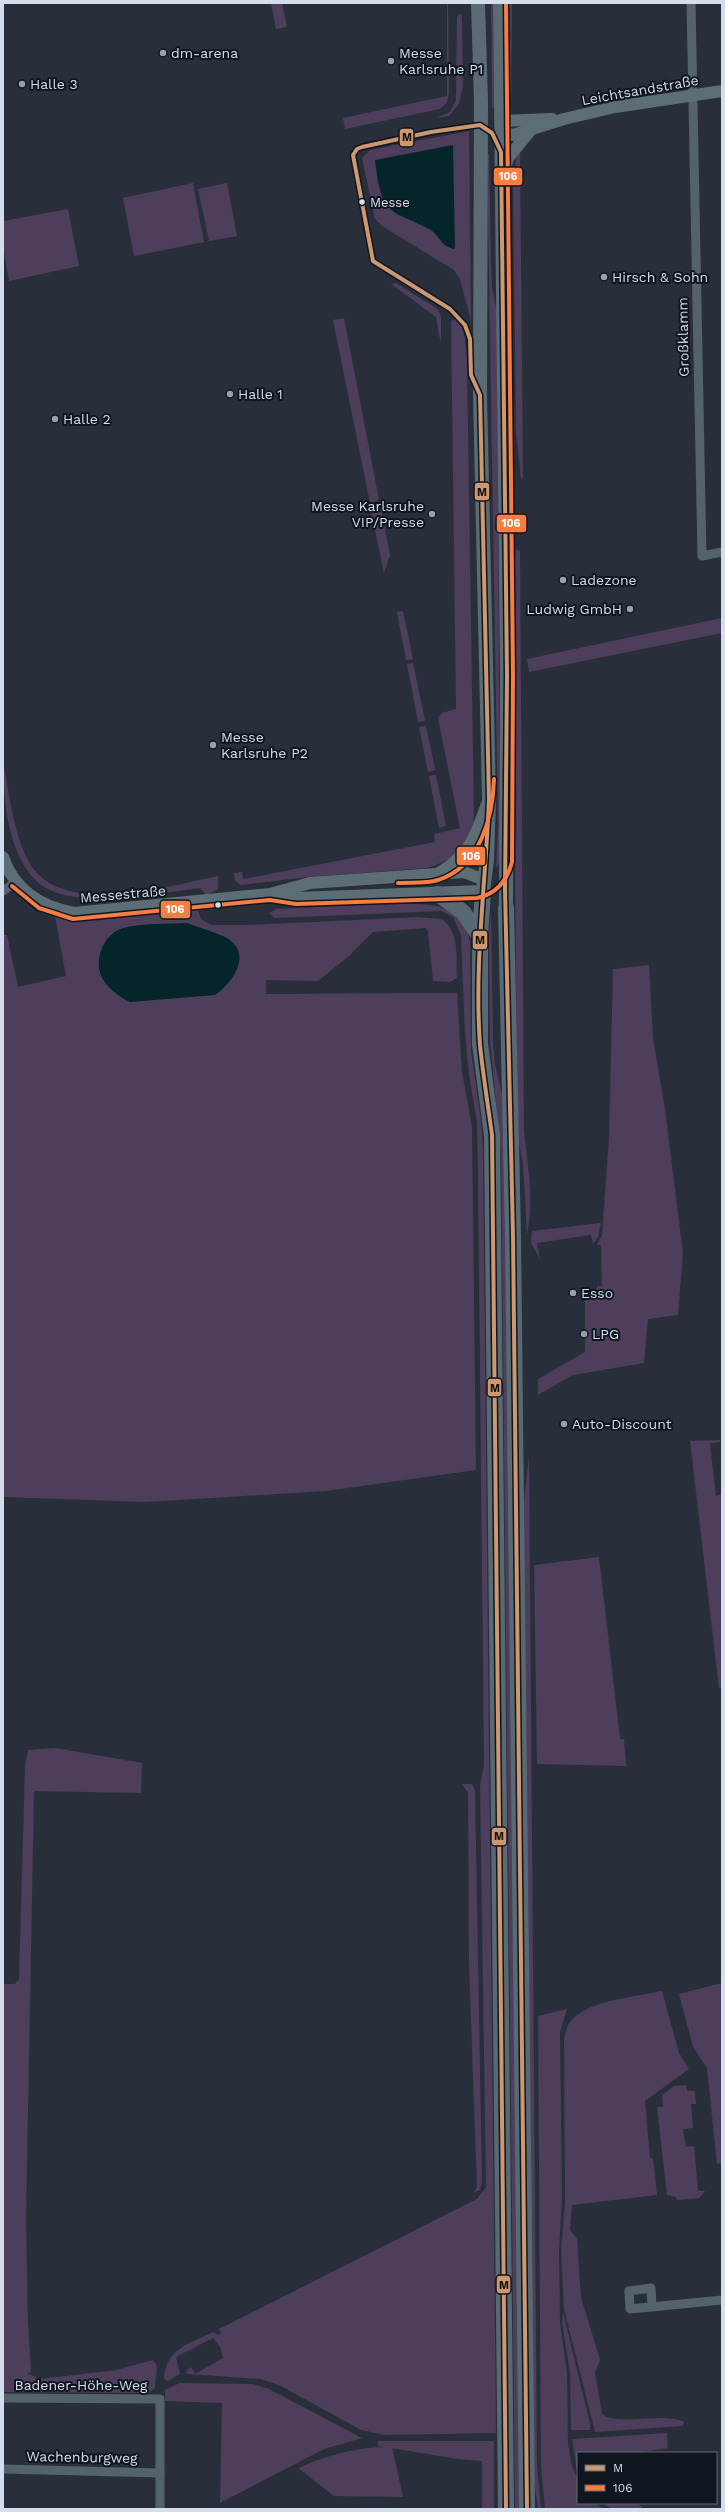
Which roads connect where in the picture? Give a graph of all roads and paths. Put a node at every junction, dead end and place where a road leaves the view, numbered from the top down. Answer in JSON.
{"nodes":[{"id":1,"x":478,"y":3,"type":"edge"},
{"id":2,"x":500,"y":3,"type":"edge"},
{"id":3,"x":691,"y":3,"type":"edge"},
{"id":4,"x":722,"y":91,"type":"edge"},
{"id":5,"x":692,"y":96,"type":"junction"},
{"id":6,"x":564,"y":119,"type":"junction"},
{"id":7,"x":493,"y":125,"type":"junction"},
{"id":8,"x":530,"y":131,"type":"junction"},
{"id":9,"x":501,"y":152,"type":"junction"},
{"id":10,"x":501,"y":183,"type":"junction"},
{"id":11,"x":722,"y":552,"type":"edge"},
{"id":12,"x":489,"y":799,"type":"junction"},
{"id":13,"x":3,"y":856,"type":"edge"},
{"id":14,"x":506,"y":862,"type":"junction"},
{"id":15,"x":438,"y":874,"type":"junction"},
{"id":16,"x":16,"y":882,"type":"junction"},
{"id":17,"x":487,"y":886,"type":"junction"},
{"id":18,"x":3,"y":891,"type":"edge"},
{"id":19,"x":270,"y":894,"type":"junction"},
{"id":20,"x":438,"y":894,"type":"junction"},
{"id":21,"x":506,"y":908,"type":"junction"},
{"id":22,"x":480,"y":938,"type":"junction"},
{"id":23,"x":722,"y":2300,"type":"edge"},
{"id":24,"x":652,"y":2307,"type":"dead end"},
{"id":25,"x":3,"y":2398,"type":"edge"},
{"id":26,"x":3,"y":2469,"type":"edge"},
{"id":27,"x":160,"y":2473,"type":"junction"},
{"id":28,"x":160,"y":2509,"type":"edge"},
{"id":29,"x":506,"y":2509,"type":"edge"},
{"id":30,"x":527,"y":2509,"type":"edge"}],
"edges":[{"from":1,"to":7,"type":"main road"},
{"from":2,"to":7,"type":"main road"},
{"from":3,"to":5,"type":"street"},
{"from":4,"to":5,"type":"street","name":"Leichtsandstraße"},
{"from":5,"to":6,"type":"street","name":"Leichtsandstraße"},
{"from":5,"to":11,"type":"street","name":"Großklamm"},
{"from":6,"to":7,"type":"street","name":"Leichtsandstraße"},
{"from":6,"to":8,"type":"street","name":"Leichtsandstraße"},
{"from":7,"to":8,"type":"street","name":"Leichtsandstraße"},
{"from":7,"to":9,"type":"main road"},
{"from":7,"to":9,"type":"main road"},
{"from":7,"to":12,"type":"main road"},
{"from":8,"to":10,"type":"street"},
{"from":9,"to":10,"type":"main road"},
{"from":10,"to":14,"type":"main road"},
{"from":12,"to":15,"type":"street"},
{"from":12,"to":17,"type":"main road"},
{"from":13,"to":16,"type":"street","name":"Messestraße"},
{"from":14,"to":17,"type":"main road"},
{"from":14,"to":21,"type":"main road"},
{"from":15,"to":17,"type":"street","name":"Messestraße"},
{"from":15,"to":19,"type":"street","name":"Messestraße"},
{"from":16,"to":18,"type":"street"},
{"from":16,"to":19,"type":"street","name":"Messestraße"},
{"from":17,"to":20,"type":"street","name":"Messestraße"},
{"from":17,"to":21,"type":"main road"},
{"from":17,"to":22,"type":"highway"},
{"from":19,"to":20,"type":"street","name":"Messestraße"},
{"from":20,"to":22,"type":"highway"},
{"from":21,"to":30,"type":"highway"},
{"from":22,"to":29,"type":"highway"},
{"from":23,"to":24,"type":"street"},
{"from":25,"to":27,"type":"street","name":"Badener-Höhe-Weg"},
{"from":26,"to":27,"type":"street","name":"Wachenburgweg"},
{"from":27,"to":28,"type":"street"}]}
